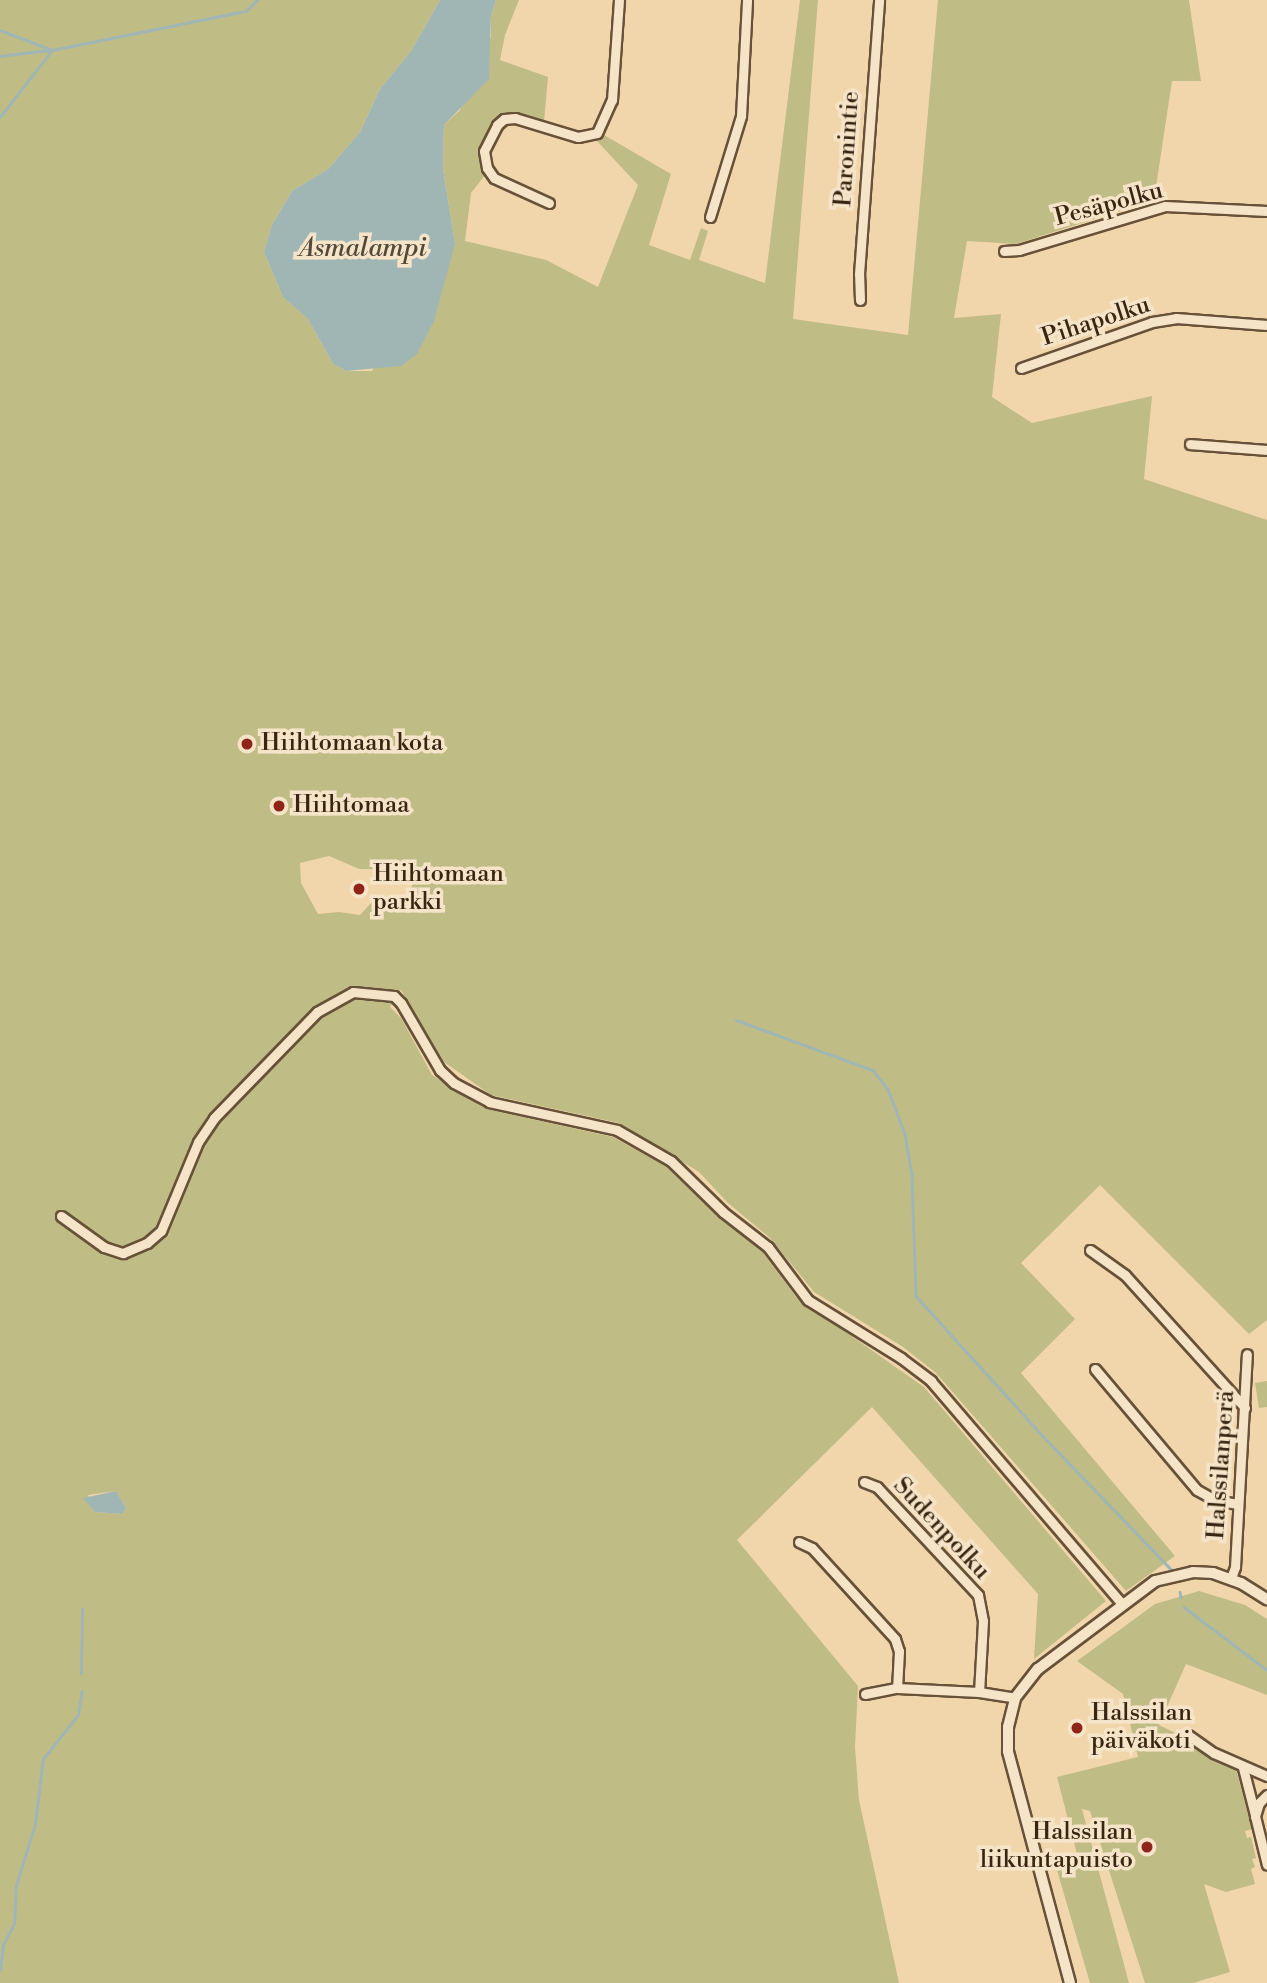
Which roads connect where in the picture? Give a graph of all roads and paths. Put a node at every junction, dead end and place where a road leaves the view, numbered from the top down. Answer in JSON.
{"nodes":[{"id":1,"x":619,"y":0,"type":"edge"},
{"id":2,"x":747,"y":0,"type":"edge"},
{"id":3,"x":879,"y":0,"type":"edge"},
{"id":4,"x":549,"y":203,"type":"dead end"},
{"id":5,"x":1267,"y":211,"type":"edge"},
{"id":6,"x":710,"y":217,"type":"dead end"},
{"id":7,"x":1004,"y":251,"type":"dead end"},
{"id":8,"x":860,"y":300,"type":"dead end"},
{"id":9,"x":1267,"y":325,"type":"edge"},
{"id":10,"x":1021,"y":368,"type":"dead end"},
{"id":11,"x":1190,"y":444,"type":"dead end"},
{"id":12,"x":1267,"y":450,"type":"edge"},
{"id":13,"x":61,"y":1216,"type":"dead end"},
{"id":14,"x":1090,"y":1250,"type":"dead end"},
{"id":15,"x":1247,"y":1354,"type":"dead end"},
{"id":16,"x":1095,"y":1369,"type":"dead end"},
{"id":17,"x":1245,"y":1408,"type":"junction"},
{"id":18,"x":864,"y":1482,"type":"dead end"},
{"id":19,"x":1238,"y":1504,"type":"junction"},
{"id":20,"x":799,"y":1542,"type":"dead end"},
{"id":21,"x":1231,"y":1578,"type":"junction"},
{"id":22,"x":1267,"y":1599,"type":"edge"},
{"id":23,"x":1122,"y":1604,"type":"junction"},
{"id":24,"x":897,"y":1688,"type":"junction"},
{"id":25,"x":979,"y":1692,"type":"junction"},
{"id":26,"x":865,"y":1694,"type":"dead end"},
{"id":27,"x":1015,"y":1698,"type":"junction"},
{"id":28,"x":1188,"y":1735,"type":"dead end"},
{"id":29,"x":1244,"y":1768,"type":"junction"},
{"id":30,"x":1267,"y":1776,"type":"edge"},
{"id":31,"x":1267,"y":1795,"type":"edge"},
{"id":32,"x":1255,"y":1816,"type":"junction"},
{"id":33,"x":1267,"y":1866,"type":"edge"},
{"id":34,"x":1070,"y":1983,"type":"edge"}],
"edges":[{"from":1,"to":4,"type":"street"},
{"from":2,"to":6,"type":"street"},
{"from":3,"to":8,"type":"street","name":"Paronintie"},
{"from":5,"to":7,"type":"street","name":"Pesäpolku"},
{"from":9,"to":10,"type":"street","name":"Pihapolku"},
{"from":11,"to":12,"type":"street"},
{"from":13,"to":23,"type":"street"},
{"from":14,"to":17,"type":"street"},
{"from":15,"to":17,"type":"street","name":"Halssilanperä"},
{"from":16,"to":19,"type":"street"},
{"from":17,"to":19,"type":"street","name":"Halssilanperä"},
{"from":18,"to":25,"type":"street","name":"Sudenpolku"},
{"from":19,"to":21,"type":"street","name":"Halssilanperä"},
{"from":20,"to":24,"type":"street"},
{"from":21,"to":22,"type":"street"},
{"from":21,"to":23,"type":"street"},
{"from":23,"to":27,"type":"street"},
{"from":24,"to":25,"type":"street"},
{"from":24,"to":26,"type":"street"},
{"from":25,"to":27,"type":"street"},
{"from":27,"to":34,"type":"street"},
{"from":28,"to":29,"type":"street"},
{"from":29,"to":30,"type":"street"},
{"from":29,"to":32,"type":"street"},
{"from":31,"to":32,"type":"street"},
{"from":32,"to":33,"type":"street"}]}
